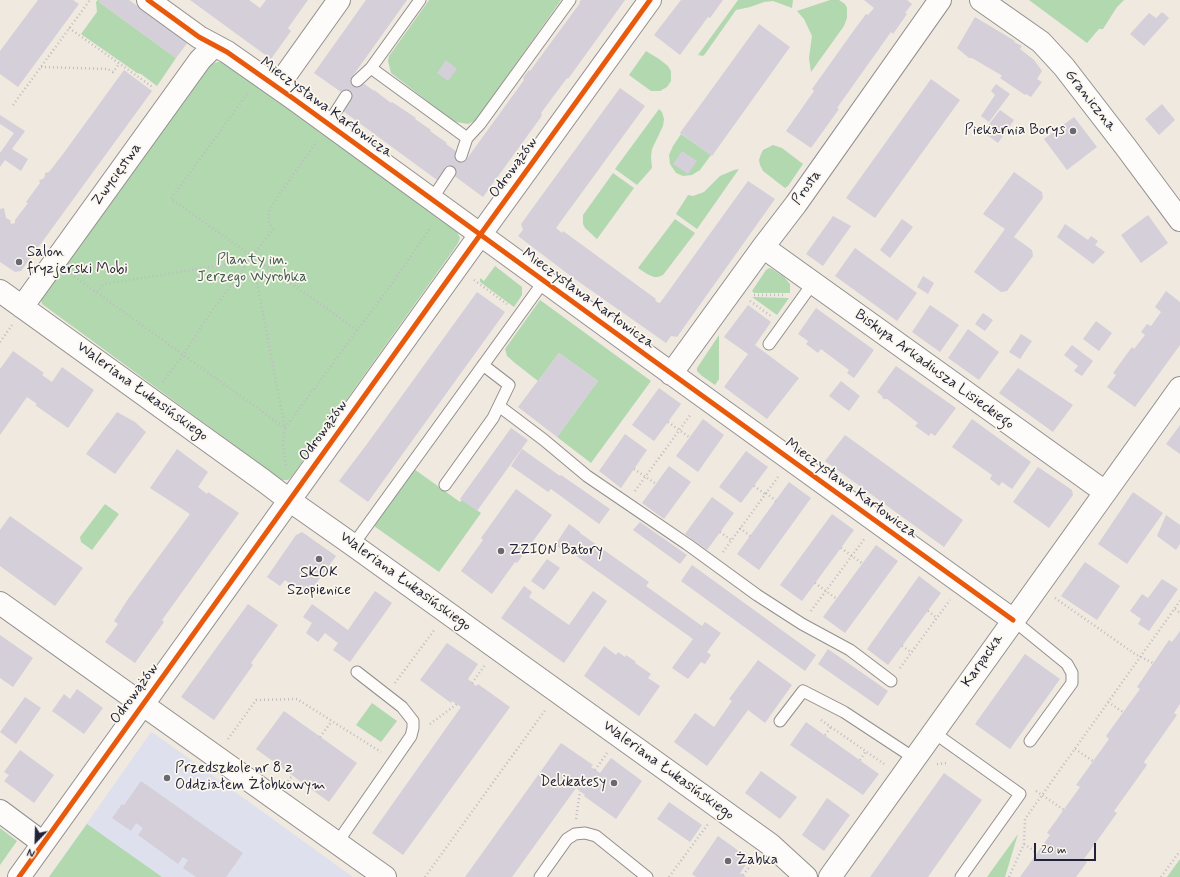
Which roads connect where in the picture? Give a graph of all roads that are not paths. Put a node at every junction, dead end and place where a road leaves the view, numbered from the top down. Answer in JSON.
{"nodes":[{"id":1,"x":148,"y":0,"type":"edge"},
{"id":2,"x":339,"y":0,"type":"edge"},
{"id":3,"x":420,"y":0,"type":"edge"},
{"id":4,"x":570,"y":0,"type":"edge"},
{"id":5,"x":650,"y":0,"type":"edge"},
{"id":6,"x":940,"y":0,"type":"edge"},
{"id":7,"x":981,"y":0,"type":"edge"},
{"id":8,"x":214,"y":46,"type":"junction"},
{"id":9,"x":371,"y":68,"type":"junction"},
{"id":10,"x":357,"y":81,"type":"dead end"},
{"id":11,"x":277,"y":87,"type":"junction"},
{"id":12,"x":346,"y":96,"type":"dead end"},
{"id":13,"x":328,"y":124,"type":"junction"},
{"id":14,"x":467,"y":138,"type":"junction"},
{"id":15,"x":461,"y":156,"type":"dead end"},
{"id":16,"x":450,"y":172,"type":"dead end"},
{"id":17,"x":432,"y":199,"type":"junction"},
{"id":18,"x":1180,"y":220,"type":"edge"},
{"id":19,"x":480,"y":234,"type":"junction"},
{"id":20,"x":763,"y":247,"type":"junction"},
{"id":21,"x":544,"y":281,"type":"junction"},
{"id":22,"x":813,"y":283,"type":"junction"},
{"id":23,"x":0,"y":290,"type":"edge"},
{"id":24,"x":18,"y":314,"type":"junction"},
{"id":25,"x":769,"y":344,"type":"dead end"},
{"id":26,"x":483,"y":365,"type":"junction"},
{"id":27,"x":672,"y":374,"type":"junction"},
{"id":28,"x":1180,"y":388,"type":"edge"},
{"id":29,"x":499,"y":406,"type":"junction"},
{"id":30,"x":445,"y":486,"type":"dead end"},
{"id":31,"x":1105,"y":492,"type":"junction"},
{"id":32,"x":289,"y":500,"type":"junction"},
{"id":33,"x":353,"y":545,"type":"junction"},
{"id":34,"x":0,"y":603,"type":"edge"},
{"id":35,"x":1013,"y":620,"type":"junction"},
{"id":36,"x":358,"y":672,"type":"dead end"},
{"id":37,"x":891,"y":681,"type":"road end"},
{"id":38,"x":143,"y":704,"type":"junction"},
{"id":39,"x":780,"y":721,"type":"dead end"},
{"id":40,"x":933,"y":732,"type":"junction"},
{"id":41,"x":1030,"y":741,"type":"dead end"},
{"id":42,"x":914,"y":758,"type":"junction"},
{"id":43,"x":0,"y":811,"type":"edge"},
{"id":44,"x":43,"y":843,"type":"junction"},
{"id":45,"x":337,"y":843,"type":"junction"},
{"id":46,"x":19,"y":877,"type":"edge"},
{"id":47,"x":385,"y":877,"type":"edge"},
{"id":48,"x":540,"y":877,"type":"edge"},
{"id":49,"x":647,"y":877,"type":"edge"},
{"id":50,"x":806,"y":877,"type":"edge"},
{"id":51,"x":830,"y":877,"type":"edge"},
{"id":52,"x":961,"y":877,"type":"edge"}],
"edges":[{"from":1,"to":8,"type":"street","name":"Mieczysława Karłowicza"},
{"from":2,"to":11,"type":"street"},
{"from":3,"to":9,"type":"lane"},
{"from":4,"to":14,"type":"lane"},
{"from":5,"to":19,"type":"street","name":"Odrowążów"},
{"from":6,"to":20,"type":"street","name":"Prosta"},
{"from":7,"to":18,"type":"street","name":"Graniczna"},
{"from":8,"to":11,"type":"street","name":"Mieczysława Karłowicza"},
{"from":8,"to":24,"type":"street","name":"Zwycięstwa"},
{"from":9,"to":10,"type":"lane"},
{"from":9,"to":14,"type":"lane"},
{"from":11,"to":13,"type":"street","name":"Mieczysława Karłowicza"},
{"from":12,"to":13,"type":"lane"},
{"from":13,"to":17,"type":"street","name":"Mieczysława Karłowicza"},
{"from":14,"to":15,"type":"lane"},
{"from":16,"to":17,"type":"lane"},
{"from":17,"to":19,"type":"street","name":"Mieczysława Karłowicza"},
{"from":19,"to":21,"type":"street","name":"Mieczysława Karłowicza"},
{"from":19,"to":32,"type":"street","name":"Odrowążów"},
{"from":20,"to":22,"type":"street","name":"Biskupa Arkadiusza Lisieckiego"},
{"from":20,"to":27,"type":"street","name":"Prosta"},
{"from":21,"to":26,"type":"lane"},
{"from":21,"to":27,"type":"street","name":"Mieczysława Karłowicza"},
{"from":22,"to":25,"type":"lane"},
{"from":22,"to":31,"type":"street","name":"Biskupa Arkadiusza Lisieckiego"},
{"from":23,"to":24,"type":"street","name":"Waleriana Łukasińskiego"},
{"from":24,"to":32,"type":"street","name":"Waleriana Łukasińskiego"},
{"from":26,"to":29,"type":"lane"},
{"from":26,"to":33,"type":"lane"},
{"from":27,"to":35,"type":"street","name":"Mieczysława Karłowicza"},
{"from":28,"to":31,"type":"street","name":"Karpacka"},
{"from":29,"to":30,"type":"lane"},
{"from":29,"to":37,"type":"lane"},
{"from":31,"to":35,"type":"street","name":"Karpacka"},
{"from":32,"to":33,"type":"street","name":"Waleriana Łukasińskiego"},
{"from":32,"to":38,"type":"street","name":"Odrowążów"},
{"from":33,"to":50,"type":"street","name":"Waleriana Łukasińskiego"},
{"from":34,"to":38,"type":"street"},
{"from":35,"to":40,"type":"street","name":"Karpacka"},
{"from":35,"to":41,"type":"lane"},
{"from":36,"to":45,"type":"lane"},
{"from":38,"to":44,"type":"street","name":"Odrowążów"},
{"from":38,"to":45,"type":"street"},
{"from":39,"to":42,"type":"lane"},
{"from":40,"to":42,"type":"street","name":"Karpacka"},
{"from":40,"to":52,"type":"lane"},
{"from":42,"to":51,"type":"street","name":"Karpacka"},
{"from":43,"to":44,"type":"street"},
{"from":44,"to":46,"type":"street","name":"Odrowążów"},
{"from":45,"to":47,"type":"street"},
{"from":48,"to":49,"type":"lane"}]}
